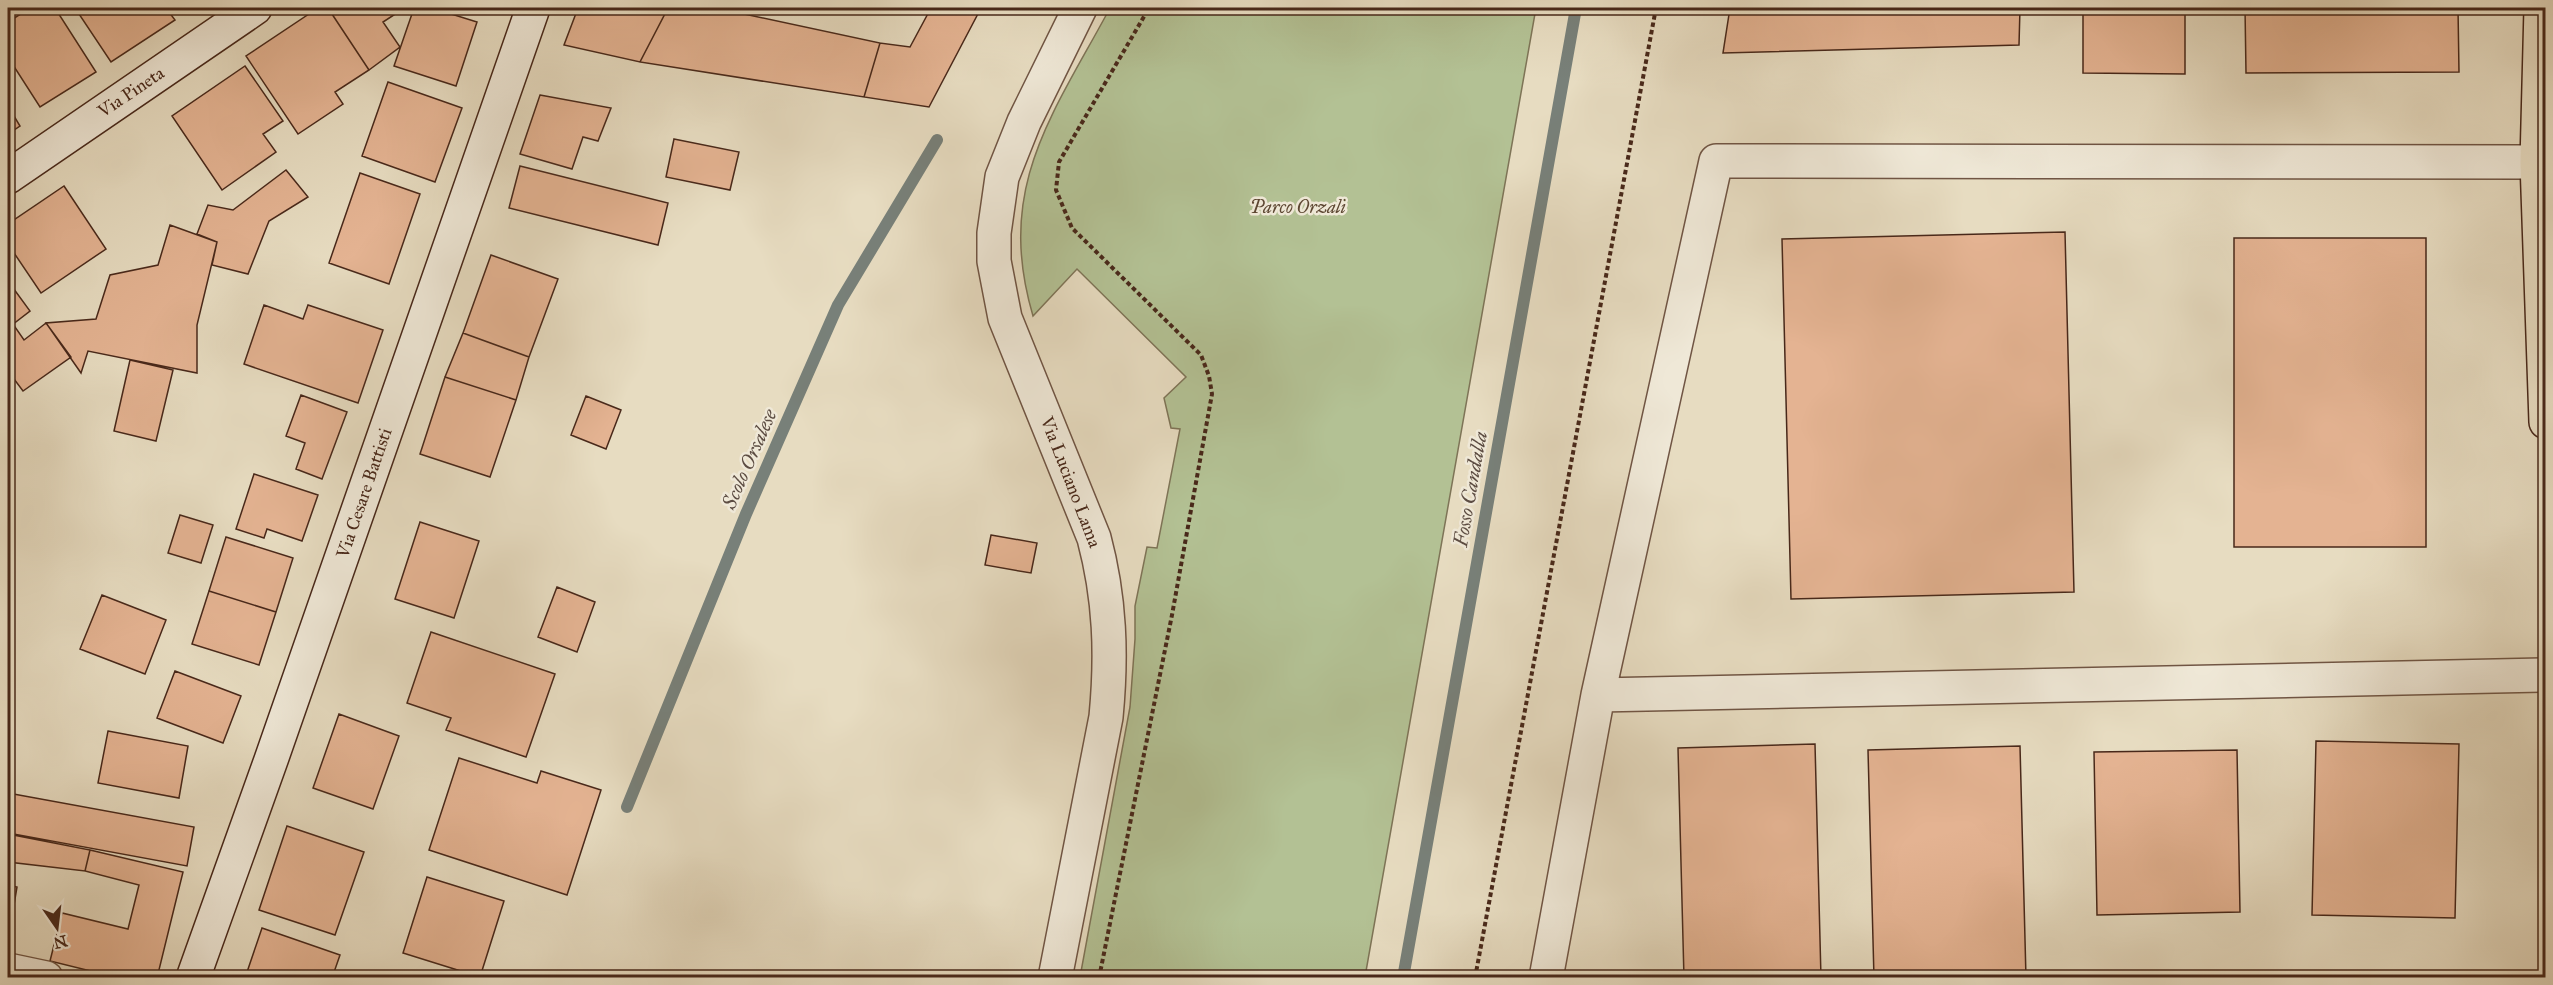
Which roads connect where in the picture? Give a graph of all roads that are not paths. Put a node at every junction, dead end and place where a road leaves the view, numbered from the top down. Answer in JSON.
{"nodes":[{"id":1,"x":255,"y":8,"type":"edge"},
{"id":2,"x":532,"y":8,"type":"edge"},
{"id":3,"x":1080,"y":8,"type":"edge"},
{"id":4,"x":2541,"y":8,"type":"edge"},
{"id":5,"x":2537,"y":162,"type":"junction"},
{"id":6,"x":8,"y":177,"type":"edge"},
{"id":7,"x":2546,"y":422,"type":"edge"},
{"id":8,"x":2546,"y":675,"type":"edge"},
{"id":9,"x":1598,"y":695,"type":"junction"},
{"id":10,"x":8,"y":970,"type":"edge"},
{"id":11,"x":46,"y":978,"type":"edge"},
{"id":12,"x":193,"y":978,"type":"edge"},
{"id":13,"x":1054,"y":978,"type":"edge"},
{"id":14,"x":1546,"y":978,"type":"edge"}],
"edges":[{"from":1,"to":6,"type":"street","name":"Via Pineta"},
{"from":2,"to":12,"type":"street","name":"Via Cesare Battisti"},
{"from":3,"to":13,"type":"street","name":"Via Luciano Lama"},
{"from":4,"to":5,"type":"main road"},
{"from":5,"to":7,"type":"main road"},
{"from":5,"to":9,"type":"street"},
{"from":8,"to":9,"type":"street"},
{"from":9,"to":14,"type":"street"},
{"from":10,"to":11,"type":"street"}]}
